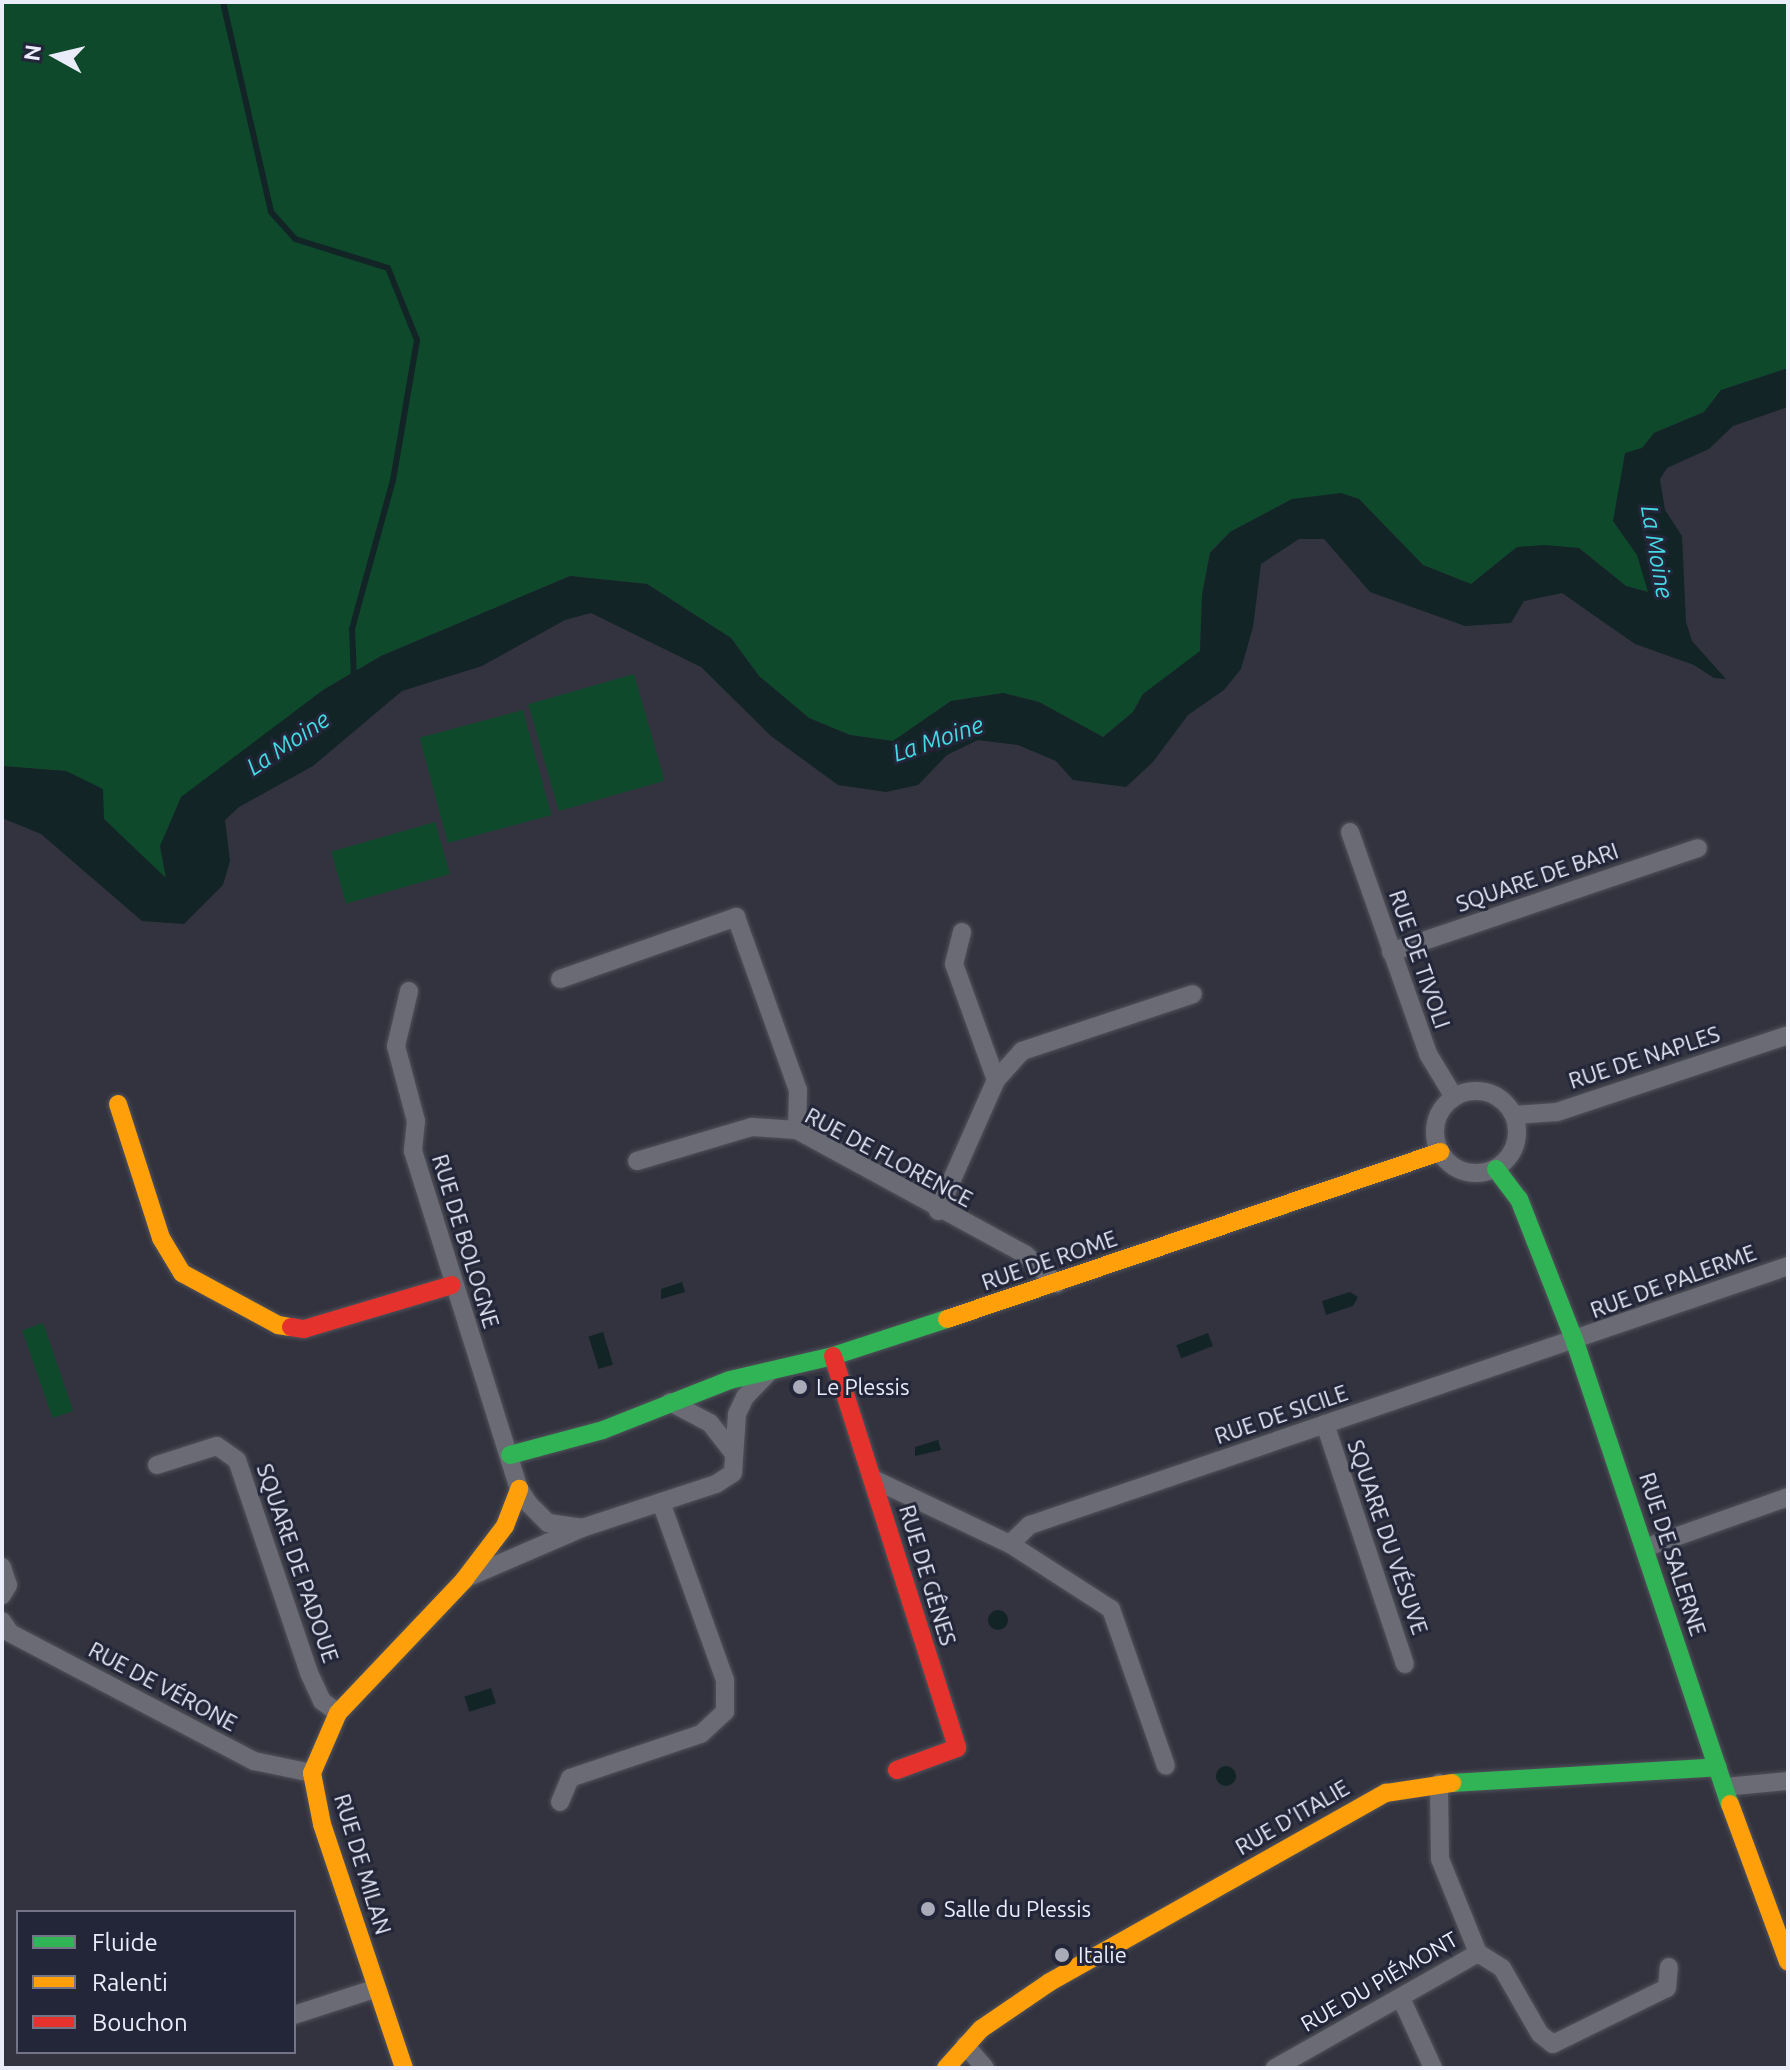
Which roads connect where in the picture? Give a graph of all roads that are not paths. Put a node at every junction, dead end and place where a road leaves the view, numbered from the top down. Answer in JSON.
{"nodes":[{"id":1,"x":1350,"y":832,"type":"dead end"},
{"id":2,"x":1698,"y":848,"type":"dead end"},
{"id":3,"x":962,"y":932,"type":"dead end"},
{"id":4,"x":1391,"y":952,"type":"junction"},
{"id":5,"x":560,"y":979,"type":"dead end"},
{"id":6,"x":409,"y":991,"type":"dead end"},
{"id":7,"x":1193,"y":994,"type":"dead end"},
{"id":8,"x":1788,"y":1035,"type":"edge"},
{"id":9,"x":996,"y":1080,"type":"junction"},
{"id":10,"x":1454,"y":1097,"type":"junction"},
{"id":11,"x":118,"y":1104,"type":"dead end"},
{"id":12,"x":1514,"y":1115,"type":"junction"},
{"id":13,"x":797,"y":1130,"type":"junction"},
{"id":14,"x":1440,"y":1152,"type":"junction"},
{"id":15,"x":637,"y":1161,"type":"dead end"},
{"id":16,"x":1496,"y":1169,"type":"junction"},
{"id":17,"x":938,"y":1211,"type":"junction"},
{"id":18,"x":1788,"y":1266,"type":"edge"},
{"id":19,"x":1057,"y":1284,"type":"junction"},
{"id":20,"x":452,"y":1285,"type":"junction"},
{"id":21,"x":1575,"y":1342,"type":"junction"},
{"id":22,"x":833,"y":1356,"type":"junction"},
{"id":23,"x":770,"y":1371,"type":"junction"},
{"id":24,"x":670,"y":1402,"type":"junction"},
{"id":25,"x":1325,"y":1424,"type":"junction"},
{"id":26,"x":733,"y":1452,"type":"junction"},
{"id":27,"x":510,"y":1455,"type":"junction"},
{"id":28,"x":157,"y":1465,"type":"dead end"},
{"id":29,"x":873,"y":1479,"type":"junction"},
{"id":30,"x":519,"y":1489,"type":"junction"},
{"id":31,"x":1788,"y":1497,"type":"edge"},
{"id":32,"x":661,"y":1502,"type":"junction"},
{"id":33,"x":582,"y":1528,"type":"junction"},
{"id":34,"x":1010,"y":1544,"type":"junction"},
{"id":35,"x":1647,"y":1547,"type":"junction"},
{"id":36,"x":2,"y":1567,"type":"edge"},
{"id":37,"x":464,"y":1580,"type":"junction"},
{"id":38,"x":2,"y":1595,"type":"edge"},
{"id":39,"x":2,"y":1621,"type":"edge"},
{"id":40,"x":1405,"y":1664,"type":"dead end"},
{"id":41,"x":338,"y":1713,"type":"junction"},
{"id":42,"x":1166,"y":1766,"type":"dead end"},
{"id":43,"x":1718,"y":1767,"type":"junction"},
{"id":44,"x":897,"y":1770,"type":"dead end"},
{"id":45,"x":312,"y":1773,"type":"junction"},
{"id":46,"x":1788,"y":1781,"type":"edge"},
{"id":47,"x":1439,"y":1783,"type":"junction"},
{"id":48,"x":1724,"y":1787,"type":"junction"},
{"id":49,"x":560,"y":1802,"type":"dead end"},
{"id":50,"x":1478,"y":1953,"type":"junction"},
{"id":51,"x":1788,"y":1962,"type":"edge"},
{"id":52,"x":1669,"y":1967,"type":"dead end"},
{"id":53,"x":377,"y":1988,"type":"junction"},
{"id":54,"x":1401,"y":1998,"type":"junction"},
{"id":55,"x":296,"y":2014,"type":"edge"},
{"id":56,"x":965,"y":2045,"type":"junction"},
{"id":57,"x":404,"y":2068,"type":"edge"},
{"id":58,"x":946,"y":2068,"type":"edge"},
{"id":59,"x":985,"y":2068,"type":"edge"},
{"id":60,"x":1275,"y":2068,"type":"edge"},
{"id":61,"x":1433,"y":2068,"type":"edge"}],
"edges":[{"from":1,"to":4,"type":"street","name":"RUE DE TIVOLI"},
{"from":2,"to":4,"type":"street","name":"SQUARE DE BARI"},
{"from":3,"to":9,"type":"street"},
{"from":4,"to":10,"type":"street","name":"RUE DE TIVOLI"},
{"from":5,"to":13,"type":"street"},
{"from":6,"to":20,"type":"street","name":"RUE DE BOLOGNE"},
{"from":7,"to":9,"type":"street"},
{"from":8,"to":12,"type":"street","name":"RUE DE NAPLES"},
{"from":9,"to":17,"type":"street"},
{"from":10,"to":12,"type":"street"},
{"from":10,"to":14,"type":"street"},
{"from":11,"to":20,"type":"street"},
{"from":12,"to":16,"type":"street"},
{"from":13,"to":15,"type":"street","name":"RUE DE FLORENCE"},
{"from":13,"to":17,"type":"street","name":"RUE DE FLORENCE"},
{"from":14,"to":16,"type":"street"},
{"from":14,"to":19,"type":"street","name":"RUE DE ROME"},
{"from":16,"to":21,"type":"street","name":"RUE DE SALERNE"},
{"from":17,"to":19,"type":"street","name":"RUE DE FLORENCE"},
{"from":18,"to":21,"type":"street","name":"RUE DE PALERME"},
{"from":19,"to":22,"type":"street","name":"RUE DE ROME"},
{"from":20,"to":27,"type":"street","name":"RUE DE BOLOGNE"},
{"from":21,"to":25,"type":"street","name":"RUE DE SICILE"},
{"from":21,"to":35,"type":"street","name":"RUE DE SALERNE"},
{"from":22,"to":23,"type":"street","name":"RUE DE ROME"},
{"from":22,"to":29,"type":"street","name":"RUE DE GÊNES"},
{"from":23,"to":24,"type":"street","name":"RUE DE ROME"},
{"from":23,"to":26,"type":"street"},
{"from":24,"to":26,"type":"street"},
{"from":24,"to":27,"type":"street","name":"RUE DE ROME"},
{"from":25,"to":34,"type":"street","name":"RUE DE SICILE"},
{"from":25,"to":40,"type":"street","name":"SQUARE DU VÉSUVE"},
{"from":26,"to":32,"type":"street","name":"RUE DE MILAN"},
{"from":27,"to":30,"type":"street","name":"RUE DE BOLOGNE"},
{"from":28,"to":41,"type":"street","name":"SQUARE DE PADOUE"},
{"from":29,"to":34,"type":"street"},
{"from":29,"to":44,"type":"street","name":"RUE DE GÊNES"},
{"from":30,"to":33,"type":"street"},
{"from":30,"to":37,"type":"street","name":"RUE DE MILAN"},
{"from":31,"to":35,"type":"street"},
{"from":32,"to":33,"type":"street","name":"RUE DE MILAN"},
{"from":32,"to":49,"type":"street"},
{"from":33,"to":37,"type":"street","name":"RUE DE MILAN"},
{"from":34,"to":42,"type":"street"},
{"from":35,"to":43,"type":"street","name":"RUE DE SALERNE"},
{"from":36,"to":38,"type":"street"},
{"from":37,"to":41,"type":"street","name":"RUE DE MILAN"},
{"from":39,"to":45,"type":"street","name":"RUE DE VÉRONE"},
{"from":41,"to":45,"type":"street","name":"RUE DE MILAN"},
{"from":43,"to":47,"type":"street","name":"RUE D’ITALIE"},
{"from":43,"to":48,"type":"street","name":"RUE DE SALERNE"},
{"from":45,"to":53,"type":"street","name":"RUE DE MILAN"},
{"from":46,"to":48,"type":"street"},
{"from":47,"to":50,"type":"street","name":"RUE DU PIÉMONT"},
{"from":47,"to":56,"type":"street","name":"RUE D’ITALIE"},
{"from":48,"to":51,"type":"street","name":"RUE DE SALERNE"},
{"from":50,"to":52,"type":"street"},
{"from":50,"to":54,"type":"street","name":"RUE DU PIÉMONT"},
{"from":53,"to":55,"type":"street"},
{"from":53,"to":57,"type":"street","name":"RUE DE MILAN"},
{"from":54,"to":60,"type":"street","name":"RUE DU PIÉMONT"},
{"from":54,"to":61,"type":"street"},
{"from":56,"to":58,"type":"street","name":"RUE D’ITALIE"},
{"from":56,"to":59,"type":"street"}]}
